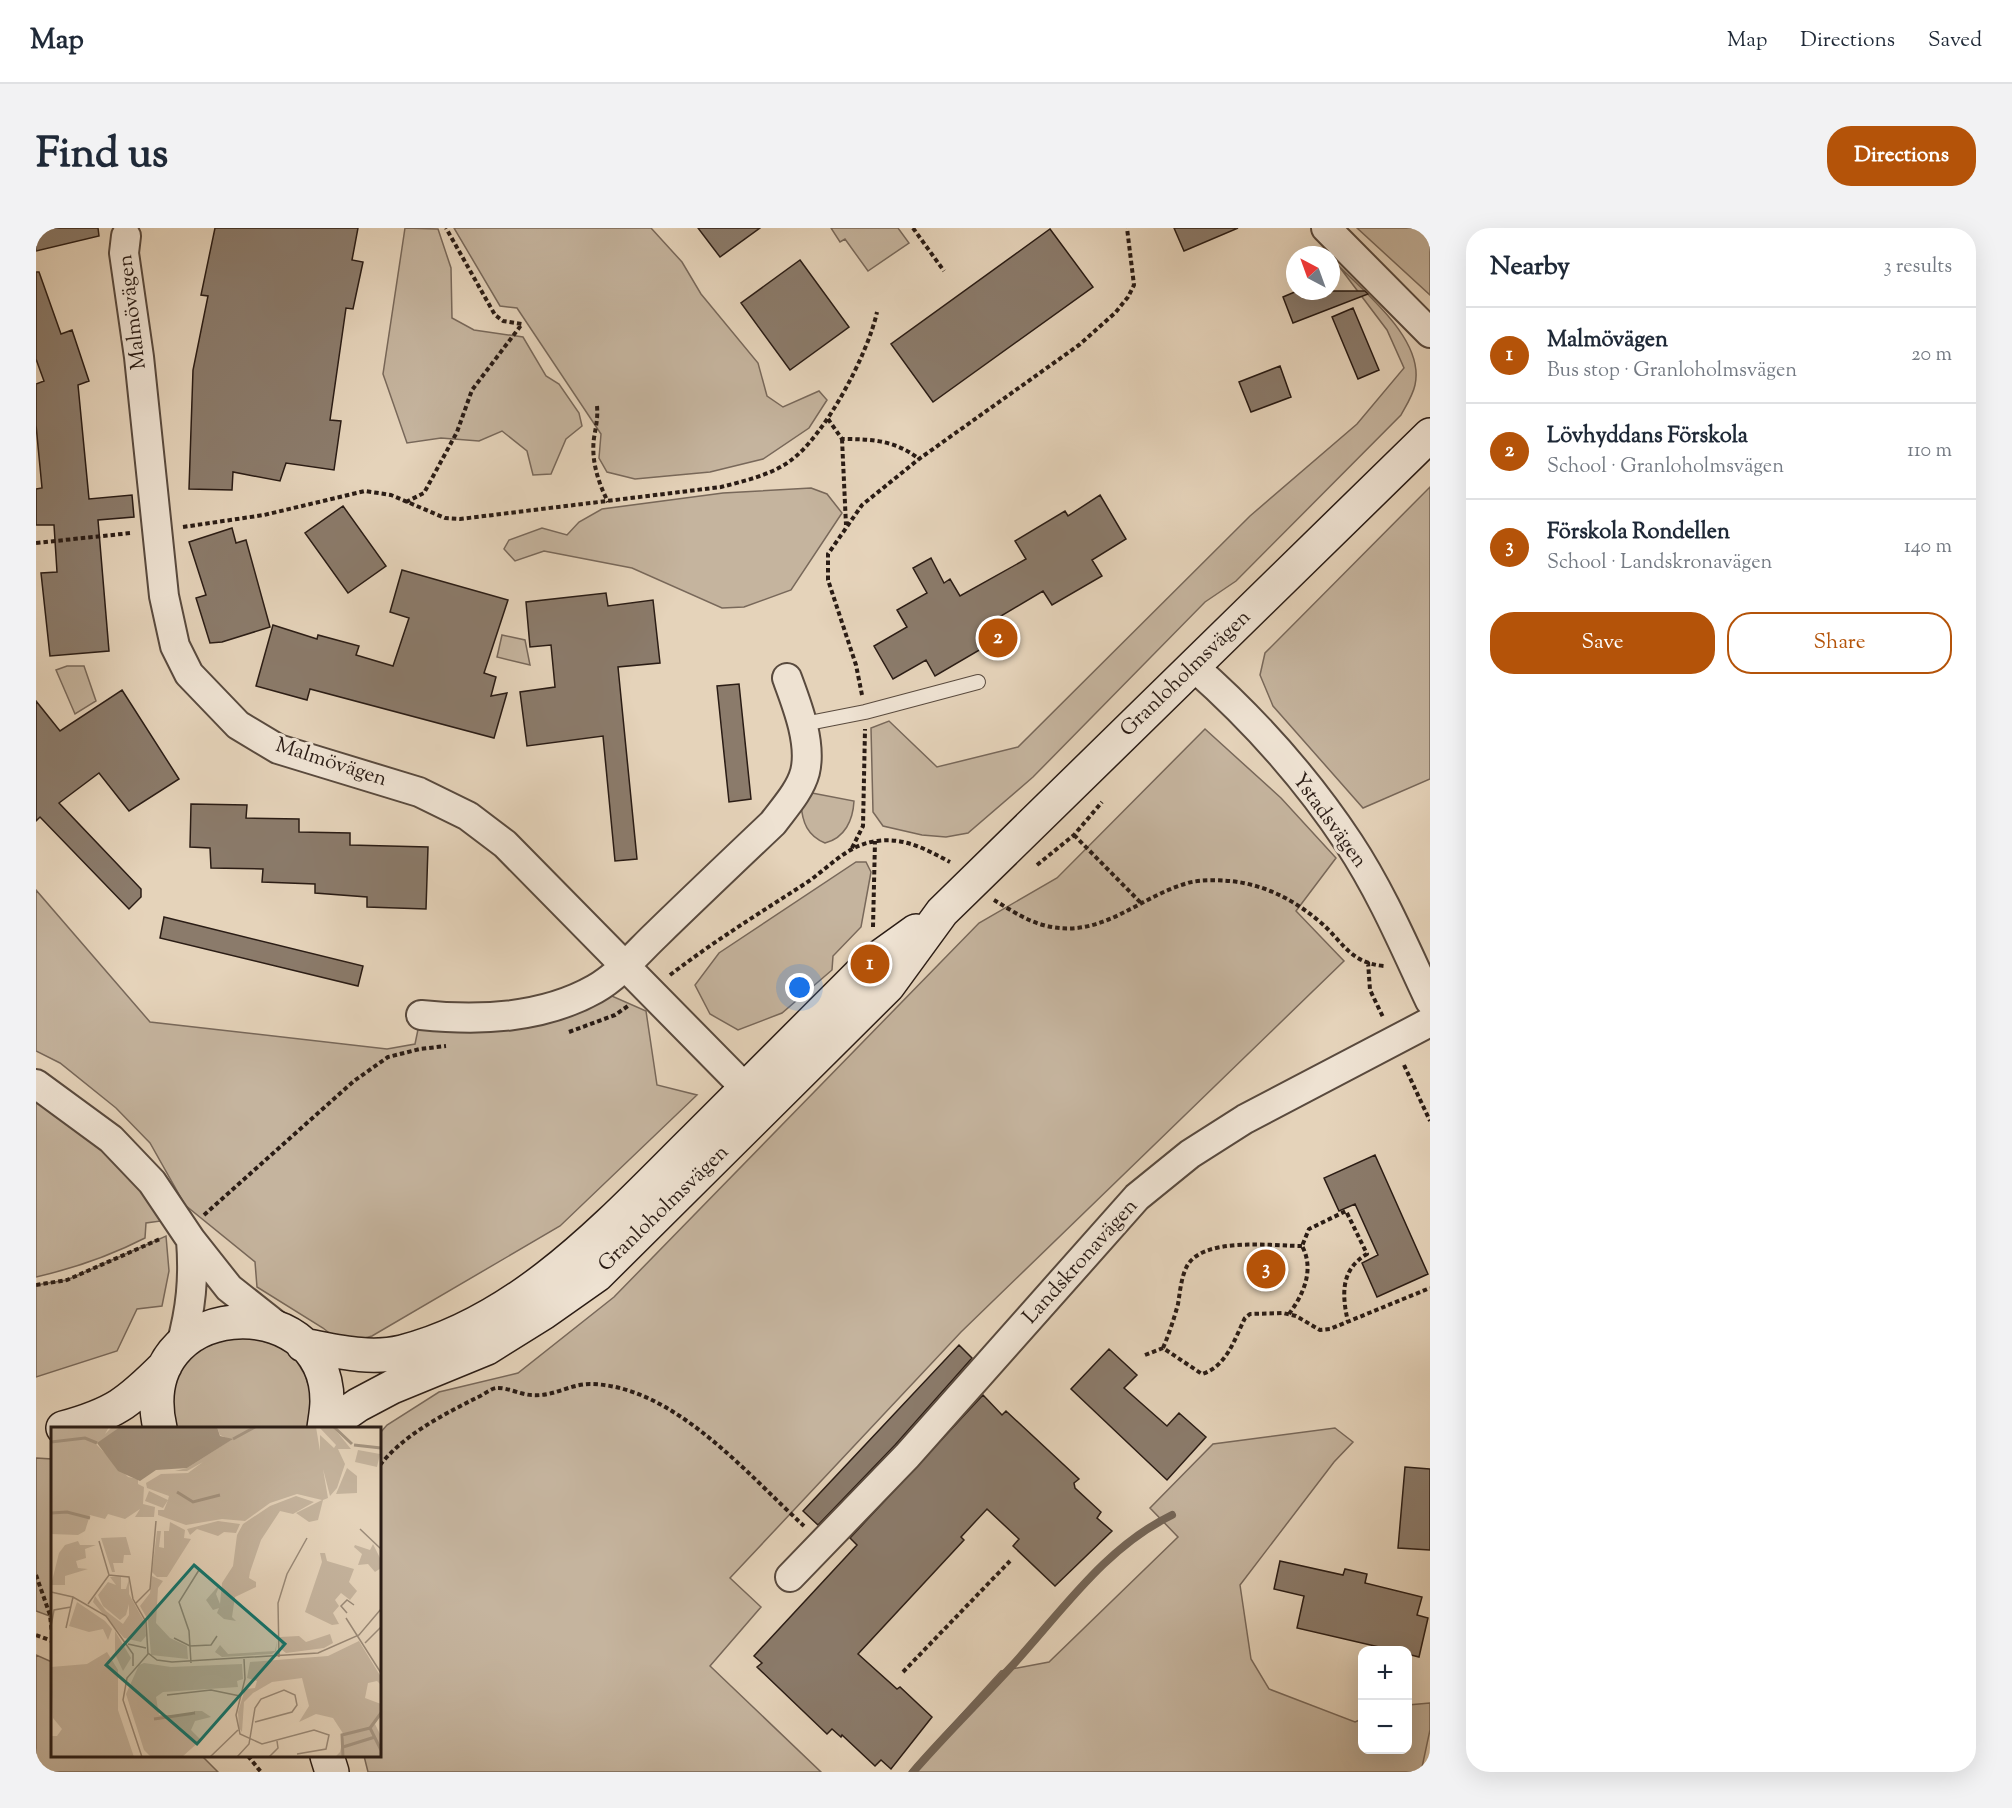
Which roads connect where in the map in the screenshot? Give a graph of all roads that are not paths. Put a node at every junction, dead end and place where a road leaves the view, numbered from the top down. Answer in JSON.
{"nodes":[{"id":1,"x":1326,"y":228,"type":"edge"},
{"id":2,"x":126,"y":236,"type":"dead end"},
{"id":3,"x":1430,"y":333,"type":"edge"},
{"id":4,"x":1430,"y":435,"type":"edge"},
{"id":5,"x":1193,"y":666,"type":"junction"},
{"id":6,"x":787,"y":678,"type":"dead end"},
{"id":7,"x":978,"y":682,"type":"dead end"},
{"id":8,"x":804,"y":724,"type":"junction"},
{"id":9,"x":624,"y":965,"type":"junction"},
{"id":10,"x":1430,"y":1001,"type":"edge"},
{"id":11,"x":421,"y":1015,"type":"dead end"},
{"id":12,"x":1430,"y":1022,"type":"edge"},
{"id":13,"x":36,"y":1084,"type":"edge"},
{"id":14,"x":756,"y":1099,"type":"junction"},
{"id":15,"x":178,"y":1238,"type":"junction"},
{"id":16,"x":292,"y":1337,"type":"junction"},
{"id":17,"x":174,"y":1355,"type":"junction"},
{"id":18,"x":67,"y":1427,"type":"edge"},
{"id":19,"x":160,"y":1427,"type":"edge"},
{"id":20,"x":324,"y":1427,"type":"edge"},
{"id":21,"x":325,"y":1427,"type":"edge"},
{"id":22,"x":36,"y":1428,"type":"edge"},
{"id":23,"x":51,"y":1430,"type":"edge"},
{"id":24,"x":790,"y":1577,"type":"dead end"},
{"id":25,"x":328,"y":1757,"type":"edge"},
{"id":26,"x":332,"y":1772,"type":"edge"}],
"edges":[{"from":1,"to":3,"type":"street"},
{"from":2,"to":9,"type":"street","name":"Malmövägen"},
{"from":4,"to":5,"type":"street","name":"Granloholmsvägen"},
{"from":5,"to":10,"type":"street","name":"Ystadsvägen"},
{"from":5,"to":14,"type":"street","name":"Granloholmsvägen"},
{"from":6,"to":8,"type":"street"},
{"from":7,"to":8,"type":"lane"},
{"from":8,"to":9,"type":"street"},
{"from":9,"to":11,"type":"street"},
{"from":9,"to":14,"type":"street","name":"Malmövägen"},
{"from":12,"to":24,"type":"street","name":"Landskronavägen"},
{"from":13,"to":15,"type":"street"},
{"from":14,"to":16,"type":"street","name":"Granloholmsvägen"},
{"from":14,"to":21,"type":"street","name":"Granloholmsvägen"},
{"from":15,"to":16,"type":"street"},
{"from":15,"to":17,"type":"street"},
{"from":16,"to":17,"type":"street","name":"Granloholmsvägen"},
{"from":16,"to":20,"type":"street"},
{"from":17,"to":18,"type":"street","name":"Granloholmsvägen"},
{"from":17,"to":19,"type":"street"},
{"from":22,"to":23,"type":"street"},
{"from":25,"to":26,"type":"street"}]}
